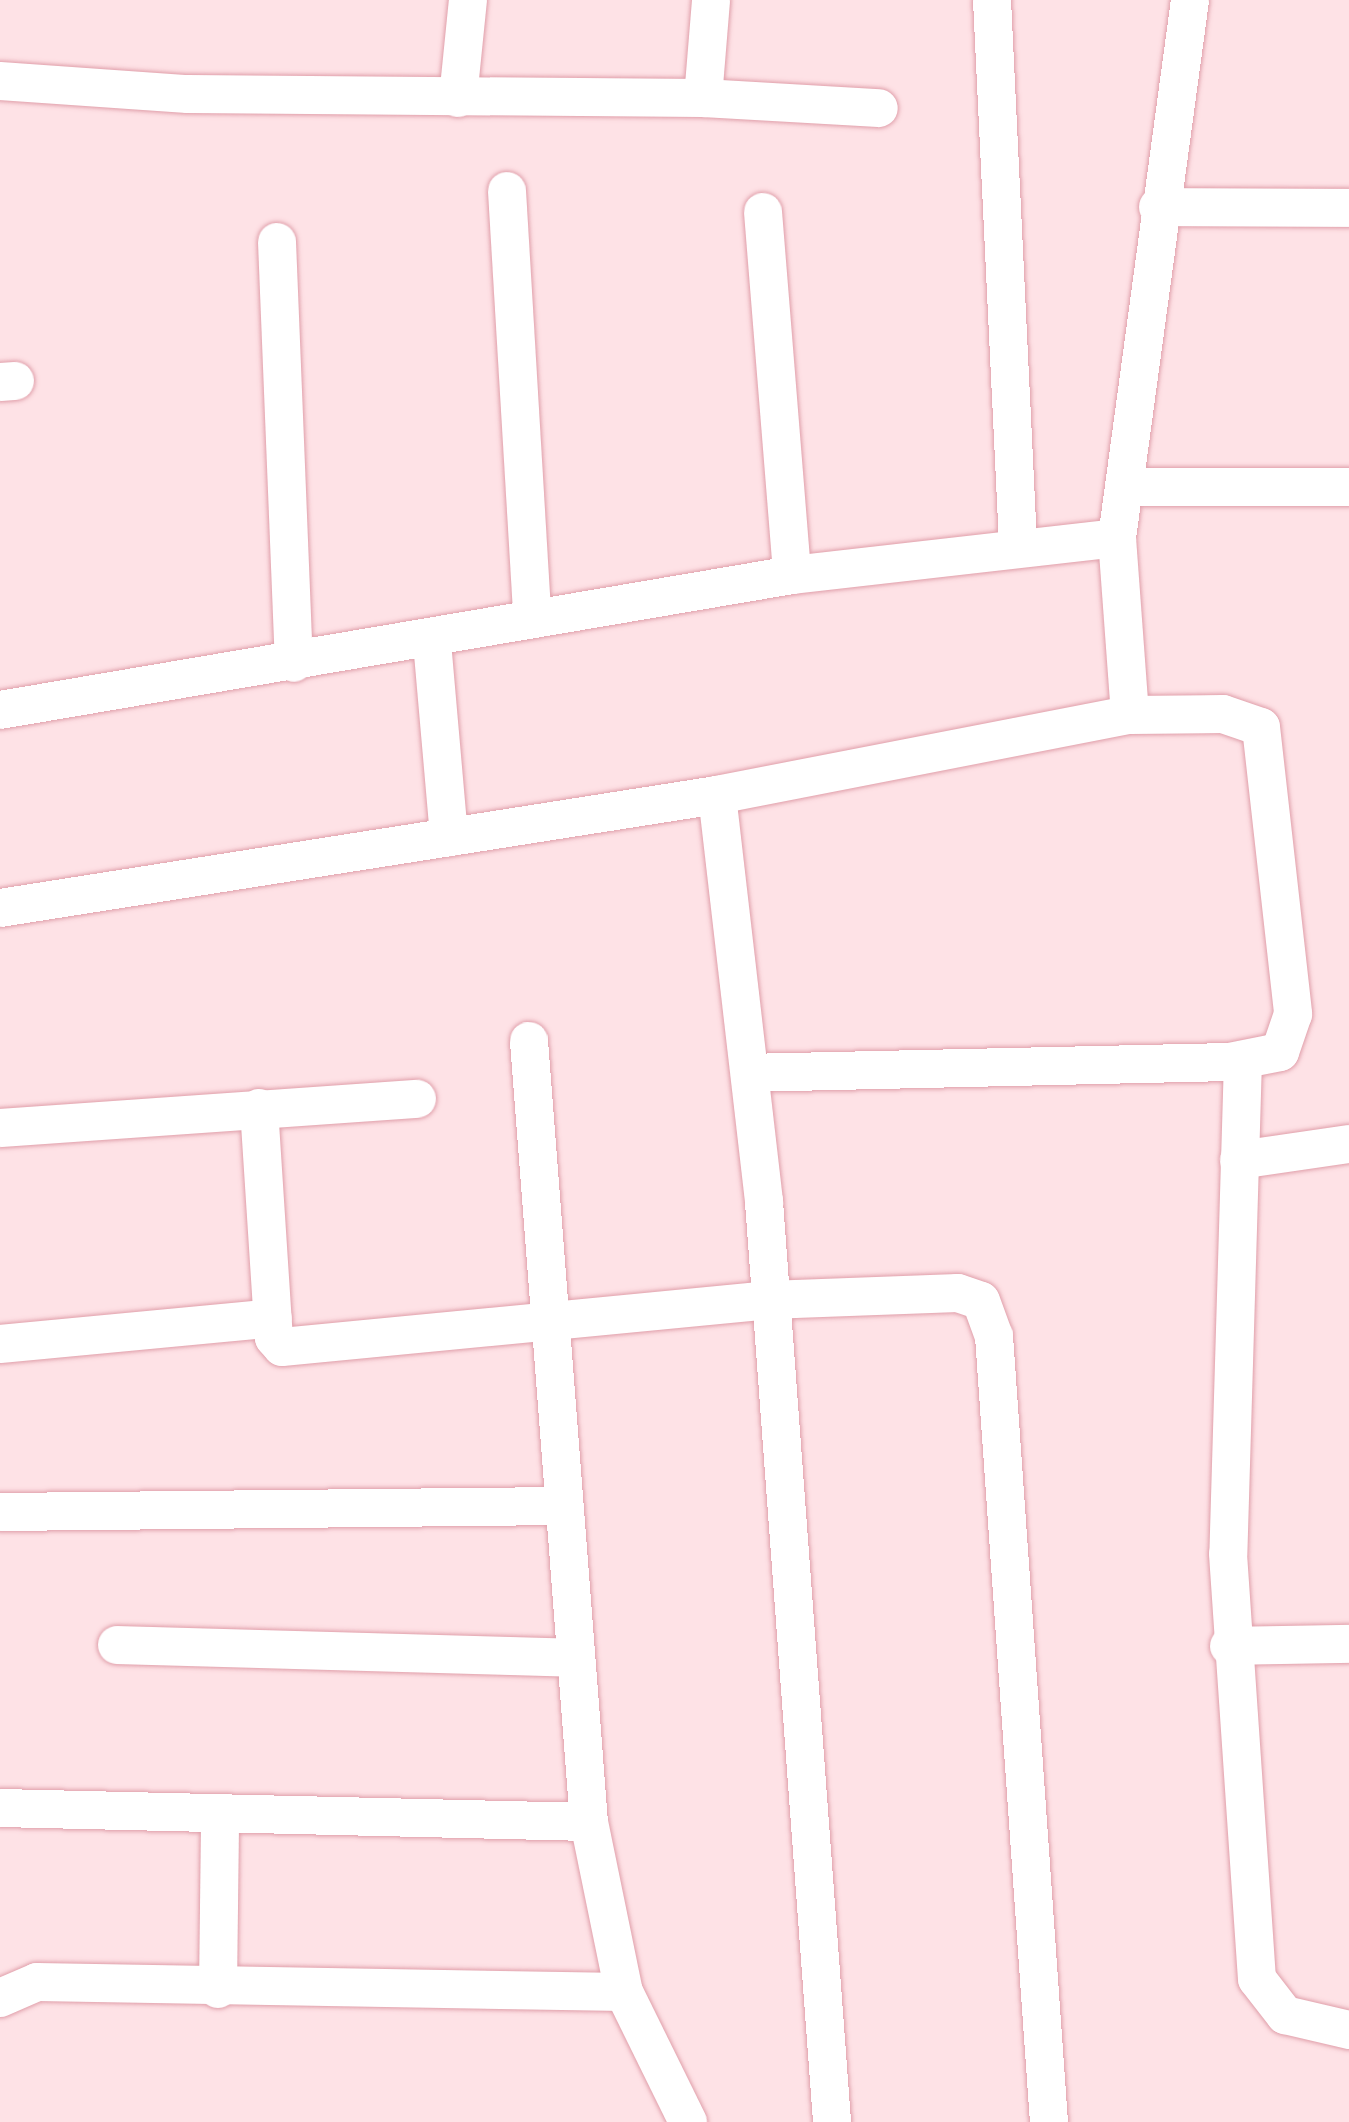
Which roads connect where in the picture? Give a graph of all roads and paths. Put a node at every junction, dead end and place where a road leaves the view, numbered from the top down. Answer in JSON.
{"nodes":[{"id":1,"x":468,"y":0,"type":"edge"},
{"id":2,"x":711,"y":0,"type":"edge"},
{"id":3,"x":992,"y":0,"type":"edge"},
{"id":4,"x":1190,"y":0,"type":"edge"},
{"id":5,"x":0,"y":81,"type":"edge"},
{"id":6,"x":458,"y":98,"type":"junction"},
{"id":7,"x":703,"y":98,"type":"junction"},
{"id":8,"x":879,"y":108,"type":"dead end"},
{"id":9,"x":507,"y":191,"type":"dead end"},
{"id":10,"x":1158,"y":208,"type":"junction"},
{"id":11,"x":1349,"y":208,"type":"edge"},
{"id":12,"x":763,"y":212,"type":"dead end"},
{"id":13,"x":277,"y":242,"type":"dead end"},
{"id":14,"x":1127,"y":487,"type":"junction"},
{"id":15,"x":1349,"y":487,"type":"edge"},
{"id":16,"x":1117,"y":538,"type":"junction"},
{"id":17,"x":1018,"y":544,"type":"junction"},
{"id":18,"x":792,"y":575,"type":"junction"},
{"id":19,"x":532,"y":617,"type":"junction"},
{"id":20,"x":432,"y":642,"type":"junction"},
{"id":21,"x":294,"y":663,"type":"junction"},
{"id":22,"x":0,"y":710,"type":"edge"},
{"id":23,"x":1130,"y":715,"type":"junction"},
{"id":24,"x":718,"y":795,"type":"junction"},
{"id":25,"x":449,"y":837,"type":"junction"},
{"id":26,"x":0,"y":908,"type":"edge"},
{"id":27,"x":529,"y":1041,"type":"dead end"},
{"id":28,"x":1243,"y":1060,"type":"junction"},
{"id":29,"x":750,"y":1073,"type":"junction"},
{"id":30,"x":417,"y":1099,"type":"dead end"},
{"id":31,"x":259,"y":1108,"type":"junction"},
{"id":32,"x":0,"y":1128,"type":"edge"},
{"id":33,"x":1349,"y":1144,"type":"edge"},
{"id":34,"x":1239,"y":1160,"type":"junction"},
{"id":35,"x":768,"y":1300,"type":"junction"},
{"id":36,"x":273,"y":1318,"type":"junction"},
{"id":37,"x":548,"y":1323,"type":"junction"},
{"id":38,"x":0,"y":1344,"type":"edge"},
{"id":39,"x":563,"y":1506,"type":"junction"},
{"id":40,"x":0,"y":1512,"type":"edge"},
{"id":41,"x":1349,"y":1644,"type":"edge"},
{"id":42,"x":116,"y":1645,"type":"dead end"},
{"id":43,"x":1229,"y":1646,"type":"junction"},
{"id":44,"x":572,"y":1658,"type":"junction"},
{"id":45,"x":0,"y":1808,"type":"edge"},
{"id":46,"x":220,"y":1818,"type":"junction"},
{"id":47,"x":590,"y":1822,"type":"junction"},
{"id":48,"x":218,"y":1989,"type":"junction"},
{"id":49,"x":624,"y":1992,"type":"junction"},
{"id":50,"x":0,"y":1998,"type":"edge"},
{"id":51,"x":1349,"y":2030,"type":"edge"},
{"id":52,"x":688,"y":2122,"type":"edge"},
{"id":53,"x":832,"y":2122,"type":"edge"},
{"id":54,"x":1049,"y":2122,"type":"edge"}],
"edges":[{"from":1,"to":6,"type":"street"},
{"from":2,"to":7,"type":"street"},
{"from":3,"to":17,"type":"street"},
{"from":4,"to":10,"type":"street"},
{"from":5,"to":6,"type":"street"},
{"from":6,"to":7,"type":"street"},
{"from":7,"to":8,"type":"street"},
{"from":9,"to":19,"type":"street"},
{"from":10,"to":11,"type":"street"},
{"from":10,"to":14,"type":"street"},
{"from":12,"to":18,"type":"street"},
{"from":13,"to":21,"type":"street"},
{"from":14,"to":15,"type":"street"},
{"from":14,"to":16,"type":"street"},
{"from":16,"to":17,"type":"street"},
{"from":16,"to":23,"type":"street"},
{"from":17,"to":18,"type":"street"},
{"from":18,"to":19,"type":"street"},
{"from":19,"to":20,"type":"street"},
{"from":20,"to":21,"type":"street"},
{"from":20,"to":25,"type":"street"},
{"from":21,"to":22,"type":"street"},
{"from":23,"to":24,"type":"street"},
{"from":23,"to":28,"type":"street"},
{"from":24,"to":25,"type":"street"},
{"from":24,"to":29,"type":"street"},
{"from":25,"to":26,"type":"street"},
{"from":27,"to":37,"type":"street"},
{"from":28,"to":29,"type":"street"},
{"from":28,"to":34,"type":"street"},
{"from":29,"to":35,"type":"street"},
{"from":30,"to":31,"type":"street"},
{"from":31,"to":32,"type":"street"},
{"from":31,"to":36,"type":"street"},
{"from":33,"to":34,"type":"street"},
{"from":34,"to":43,"type":"street"},
{"from":35,"to":37,"type":"street"},
{"from":35,"to":53,"type":"street"},
{"from":35,"to":54,"type":"street"},
{"from":36,"to":37,"type":"street"},
{"from":36,"to":38,"type":"street"},
{"from":37,"to":39,"type":"street"},
{"from":39,"to":40,"type":"street"},
{"from":39,"to":44,"type":"street"},
{"from":41,"to":43,"type":"street"},
{"from":42,"to":44,"type":"street"},
{"from":43,"to":51,"type":"street"},
{"from":44,"to":47,"type":"street"},
{"from":45,"to":46,"type":"street"},
{"from":46,"to":47,"type":"street"},
{"from":46,"to":48,"type":"street"},
{"from":47,"to":49,"type":"street"},
{"from":48,"to":49,"type":"street"},
{"from":48,"to":50,"type":"street"},
{"from":49,"to":52,"type":"street"}]}
